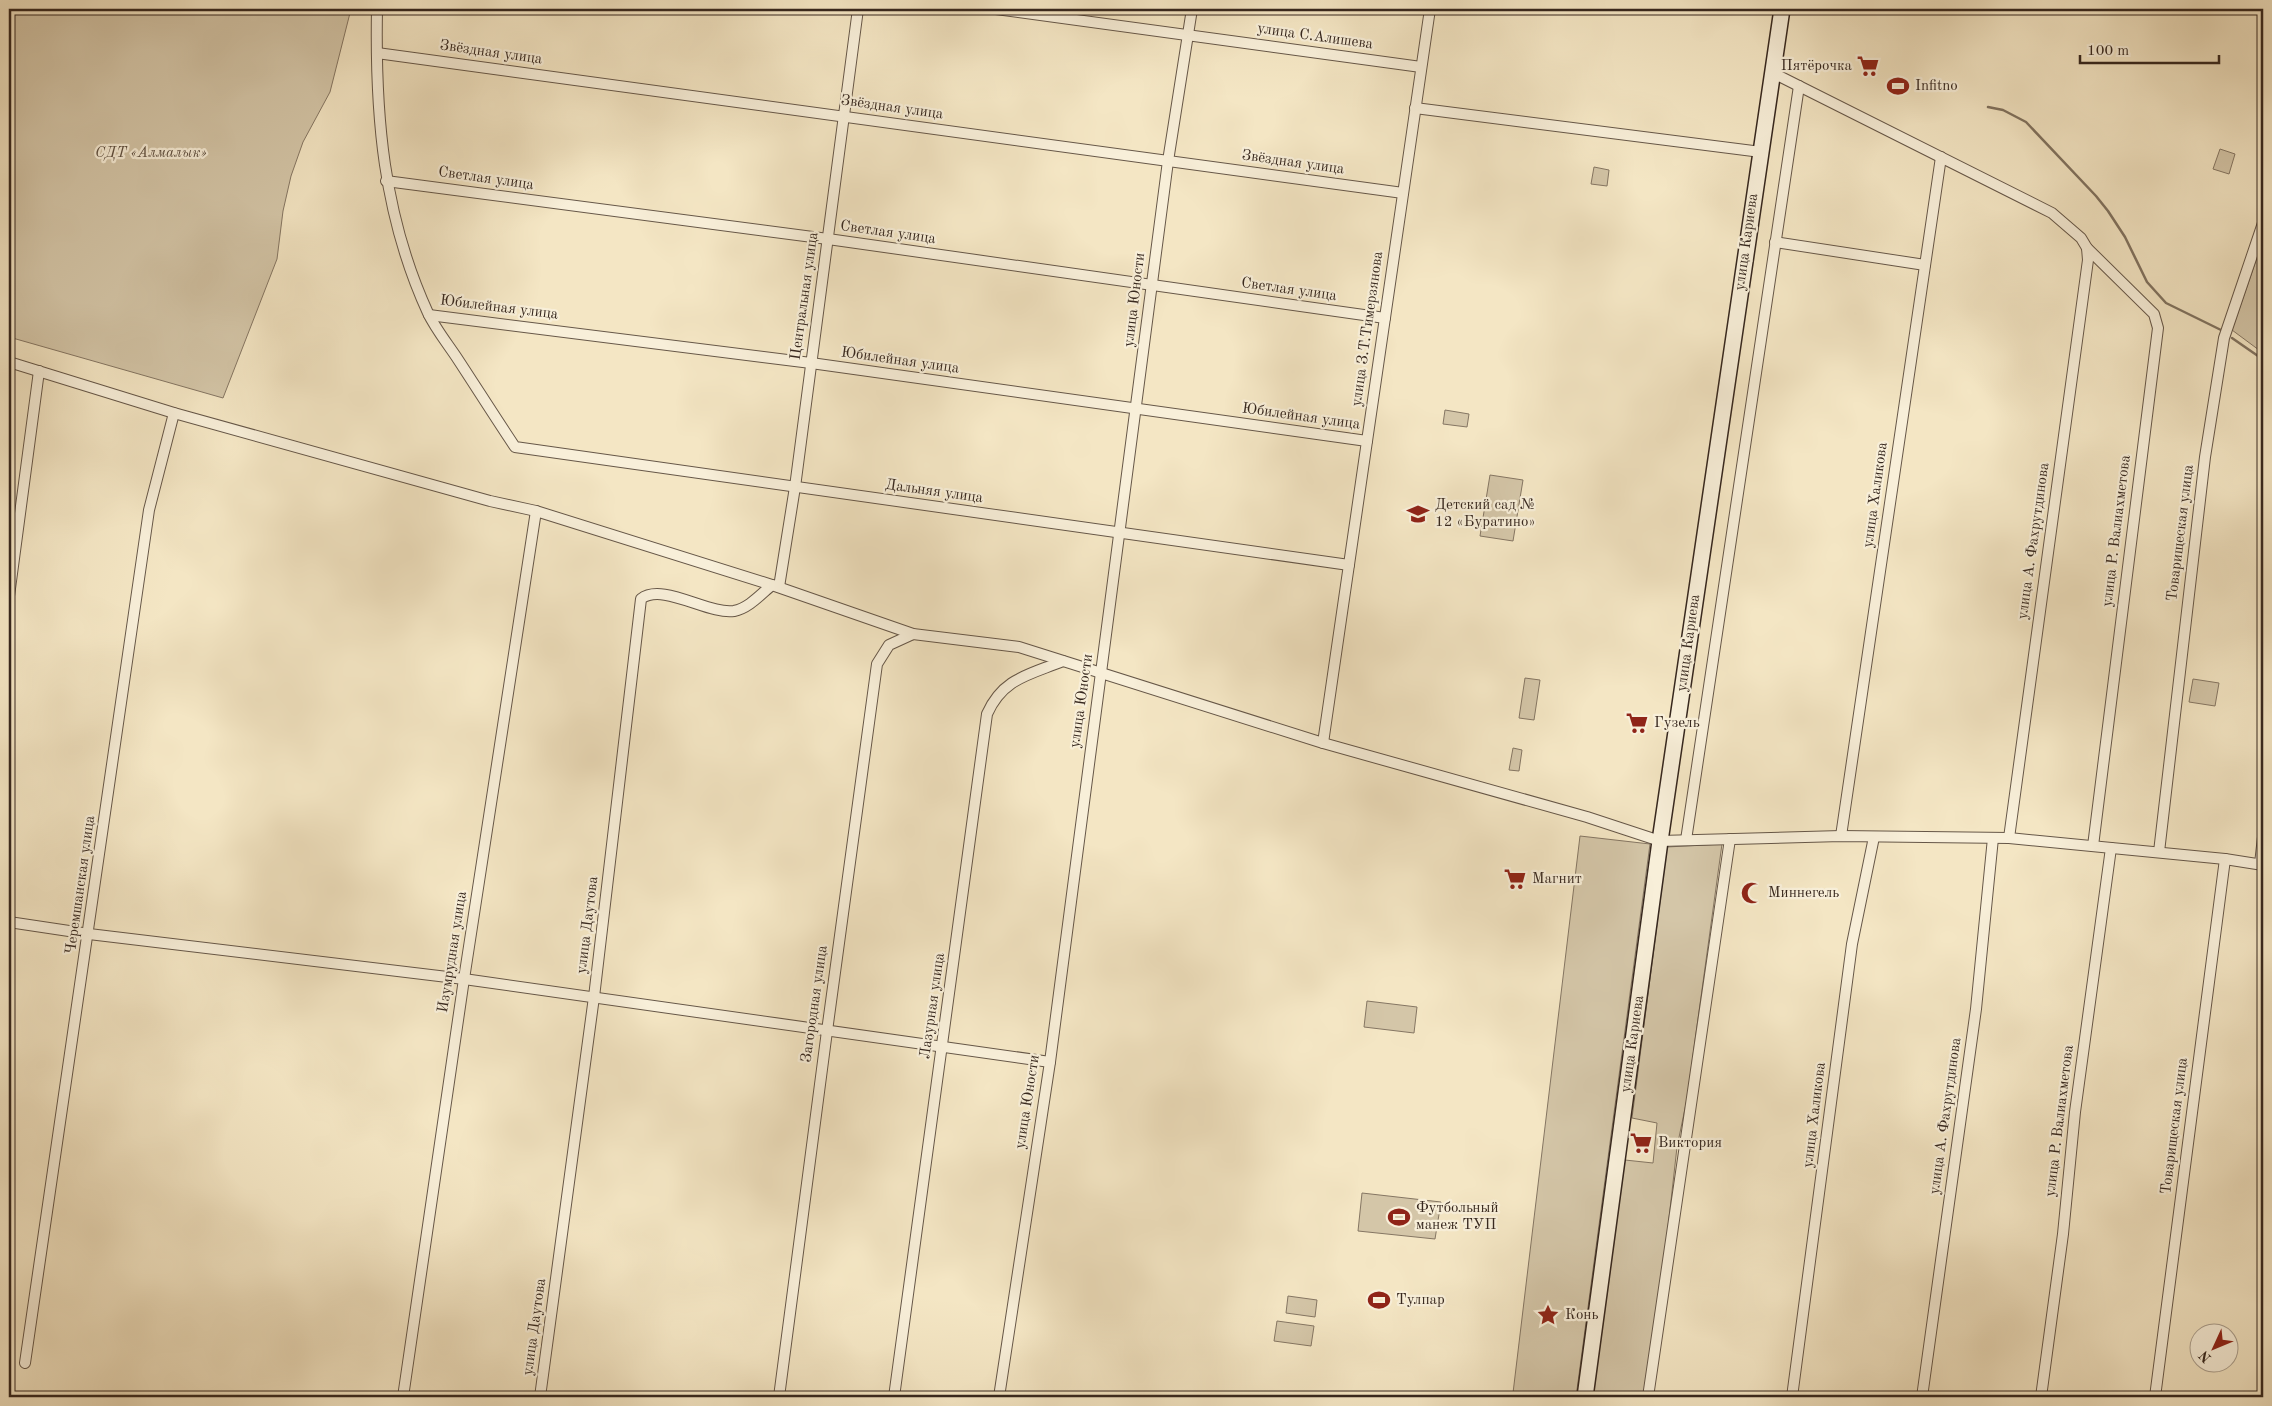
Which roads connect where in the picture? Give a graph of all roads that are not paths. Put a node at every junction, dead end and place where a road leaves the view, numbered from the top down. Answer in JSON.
{"nodes":[{"id":1,"x":377,"y":9,"type":"edge"},
{"id":2,"x":858,"y":9,"type":"edge"},
{"id":3,"x":996,"y":9,"type":"edge"},
{"id":4,"x":1192,"y":9,"type":"edge"},
{"id":5,"x":1430,"y":9,"type":"edge"},
{"id":6,"x":1782,"y":9,"type":"edge"},
{"id":7,"x":1188,"y":35,"type":"junction"},
{"id":8,"x":377,"y":53,"type":"junction"},
{"id":9,"x":1421,"y":67,"type":"junction"},
{"id":10,"x":1773,"y":73,"type":"junction"},
{"id":11,"x":1798,"y":86,"type":"junction"},
{"id":12,"x":1415,"y":108,"type":"junction"},
{"id":13,"x":843,"y":117,"type":"junction"},
{"id":14,"x":1761,"y":152,"type":"junction"},
{"id":15,"x":1941,"y":157,"type":"junction"},
{"id":16,"x":1168,"y":161,"type":"junction"},
{"id":17,"x":386,"y":181,"type":"junction"},
{"id":18,"x":1403,"y":193,"type":"junction"},
{"id":19,"x":2263,"y":223,"type":"edge"},
{"id":20,"x":828,"y":239,"type":"junction"},
{"id":21,"x":1775,"y":242,"type":"junction"},
{"id":22,"x":2086,"y":248,"type":"junction"},
{"id":23,"x":1925,"y":264,"type":"junction"},
{"id":24,"x":1151,"y":286,"type":"junction"},
{"id":25,"x":429,"y":315,"type":"junction"},
{"id":26,"x":1385,"y":318,"type":"junction"},
{"id":27,"x":9,"y":362,"type":"edge"},
{"id":28,"x":811,"y":363,"type":"junction"},
{"id":29,"x":39,"y":371,"type":"junction"},
{"id":30,"x":1135,"y":409,"type":"junction"},
{"id":31,"x":174,"y":413,"type":"junction"},
{"id":32,"x":1367,"y":441,"type":"junction"},
{"id":33,"x":795,"y":487,"type":"junction"},
{"id":34,"x":536,"y":511,"type":"junction"},
{"id":35,"x":1120,"y":534,"type":"junction"},
{"id":36,"x":1349,"y":565,"type":"junction"},
{"id":37,"x":776,"y":586,"type":"junction"},
{"id":38,"x":9,"y":596,"type":"edge"},
{"id":39,"x":913,"y":634,"type":"junction"},
{"id":40,"x":1063,"y":661,"type":"junction"},
{"id":41,"x":1101,"y":674,"type":"junction"},
{"id":42,"x":1323,"y":744,"type":"junction"},
{"id":43,"x":1841,"y":836,"type":"junction"},
{"id":44,"x":2263,"y":837,"type":"edge"},
{"id":45,"x":1874,"y":838,"type":"junction"},
{"id":46,"x":1993,"y":838,"type":"junction"},
{"id":47,"x":2009,"y":838,"type":"junction"},
{"id":48,"x":1730,"y":839,"type":"junction"},
{"id":49,"x":1686,"y":840,"type":"junction"},
{"id":50,"x":1660,"y":841,"type":"junction"},
{"id":51,"x":2092,"y":846,"type":"junction"},
{"id":52,"x":2111,"y":848,"type":"junction"},
{"id":53,"x":2159,"y":852,"type":"junction"},
{"id":54,"x":2225,"y":859,"type":"junction"},
{"id":55,"x":2262,"y":864,"type":"edge"},
{"id":56,"x":9,"y":922,"type":"edge"},
{"id":57,"x":89,"y":934,"type":"junction"},
{"id":58,"x":464,"y":979,"type":"junction"},
{"id":59,"x":594,"y":997,"type":"junction"},
{"id":60,"x":827,"y":1030,"type":"junction"},
{"id":61,"x":942,"y":1046,"type":"junction"},
{"id":62,"x":1050,"y":1062,"type":"junction"},
{"id":63,"x":25,"y":1362,"type":"dead end"},
{"id":64,"x":403,"y":1397,"type":"edge"},
{"id":65,"x":540,"y":1397,"type":"edge"},
{"id":66,"x":779,"y":1397,"type":"edge"},
{"id":67,"x":894,"y":1397,"type":"edge"},
{"id":68,"x":999,"y":1397,"type":"edge"},
{"id":69,"x":1585,"y":1397,"type":"edge"},
{"id":70,"x":1648,"y":1397,"type":"edge"},
{"id":71,"x":1792,"y":1397,"type":"edge"},
{"id":72,"x":1922,"y":1397,"type":"edge"},
{"id":73,"x":2041,"y":1397,"type":"edge"},
{"id":74,"x":2155,"y":1397,"type":"edge"}],
"edges":[{"from":1,"to":8,"type":"street"},
{"from":2,"to":13,"type":"street","name":"Центральная улица"},
{"from":3,"to":7,"type":"street","name":"улица С.Алишева"},
{"from":4,"to":7,"type":"street","name":"улица Юности"},
{"from":5,"to":9,"type":"street","name":"улица З.Т.Тимерзянова"},
{"from":6,"to":10,"type":"main road","name":"улица Кариева"},
{"from":7,"to":9,"type":"street","name":"улица С.Алишева"},
{"from":7,"to":16,"type":"street","name":"улица Юности"},
{"from":8,"to":13,"type":"street","name":"Звёздная улица"},
{"from":8,"to":17,"type":"street"},
{"from":9,"to":12,"type":"street","name":"улица З.Т.Тимерзянова"},
{"from":10,"to":11,"type":"street","name":"улица Р. Валиахметова"},
{"from":10,"to":14,"type":"main road","name":"улица Кариева"},
{"from":11,"to":15,"type":"street","name":"улица Р. Валиахметова"},
{"from":11,"to":21,"type":"street"},
{"from":12,"to":14,"type":"street"},
{"from":12,"to":18,"type":"street","name":"улица З.Т.Тимерзянова"},
{"from":13,"to":16,"type":"street","name":"Звёздная улица"},
{"from":13,"to":20,"type":"street","name":"Центральная улица"},
{"from":14,"to":50,"type":"main road","name":"улица Кариева"},
{"from":15,"to":22,"type":"street","name":"улица Р. Валиахметова"},
{"from":15,"to":23,"type":"street","name":"улица Халикова"},
{"from":16,"to":18,"type":"street","name":"Звёздная улица"},
{"from":16,"to":24,"type":"street","name":"улица Юности"},
{"from":17,"to":20,"type":"street","name":"Светлая улица"},
{"from":17,"to":25,"type":"street"},
{"from":18,"to":26,"type":"street","name":"улица З.Т.Тимерзянова"},
{"from":19,"to":53,"type":"street","name":"Товарищеская улица"},
{"from":20,"to":24,"type":"street","name":"Светлая улица"},
{"from":20,"to":28,"type":"street","name":"Центральная улица"},
{"from":21,"to":23,"type":"street"},
{"from":21,"to":49,"type":"street"},
{"from":22,"to":47,"type":"street","name":"улица А. Фахрутдинова"},
{"from":22,"to":51,"type":"street","name":"улица Р. Валиахметова"},
{"from":23,"to":43,"type":"street","name":"улица Халикова"},
{"from":24,"to":26,"type":"street","name":"Светлая улица"},
{"from":24,"to":30,"type":"street","name":"улица Юности"},
{"from":25,"to":28,"type":"street","name":"Юбилейная улица"},
{"from":25,"to":33,"type":"street","name":"Дальняя улица"},
{"from":26,"to":32,"type":"street","name":"улица З.Т.Тимерзянова"},
{"from":27,"to":29,"type":"street"},
{"from":28,"to":30,"type":"street","name":"Юбилейная улица"},
{"from":28,"to":33,"type":"street","name":"Центральная улица"},
{"from":29,"to":31,"type":"street"},
{"from":29,"to":38,"type":"street"},
{"from":30,"to":32,"type":"street","name":"Юбилейная улица"},
{"from":30,"to":35,"type":"street","name":"улица Юности"},
{"from":31,"to":34,"type":"street"},
{"from":31,"to":57,"type":"street","name":"Черемшанская улица"},
{"from":32,"to":36,"type":"street","name":"улица З.Т.Тимерзянова"},
{"from":33,"to":35,"type":"street","name":"Дальняя улица"},
{"from":33,"to":37,"type":"street","name":"Центральная улица"},
{"from":34,"to":37,"type":"street"},
{"from":34,"to":58,"type":"street","name":"Изумрудная улица"},
{"from":35,"to":36,"type":"street","name":"Дальняя улица"},
{"from":35,"to":41,"type":"street","name":"улица Юности"},
{"from":36,"to":42,"type":"street","name":"улица З.Т.Тимерзянова"},
{"from":37,"to":39,"type":"street"},
{"from":37,"to":59,"type":"street","name":"улица Даутова"},
{"from":39,"to":40,"type":"street"},
{"from":39,"to":60,"type":"street","name":"Загородная улица"},
{"from":40,"to":41,"type":"street"},
{"from":40,"to":61,"type":"street","name":"Лазурная улица"},
{"from":41,"to":42,"type":"street"},
{"from":41,"to":62,"type":"street","name":"улица Юности"},
{"from":42,"to":50,"type":"street"},
{"from":43,"to":45,"type":"street"},
{"from":43,"to":48,"type":"street"},
{"from":44,"to":55,"type":"street"},
{"from":45,"to":46,"type":"street"},
{"from":45,"to":71,"type":"street","name":"улица Халикова"},
{"from":46,"to":47,"type":"street"},
{"from":46,"to":72,"type":"street","name":"улица А. Фахрутдинова"},
{"from":47,"to":51,"type":"street"},
{"from":48,"to":49,"type":"street"},
{"from":48,"to":70,"type":"street"},
{"from":49,"to":50,"type":"street"},
{"from":50,"to":69,"type":"main road","name":"улица Кариева"},
{"from":51,"to":52,"type":"street"},
{"from":52,"to":53,"type":"street"},
{"from":52,"to":73,"type":"street","name":"улица Р. Валиахметова"},
{"from":53,"to":54,"type":"street"},
{"from":54,"to":55,"type":"street"},
{"from":54,"to":74,"type":"street","name":"Товарищеская улица"},
{"from":56,"to":57,"type":"street"},
{"from":57,"to":58,"type":"street"},
{"from":57,"to":63,"type":"street","name":"Черемшанская улица"},
{"from":58,"to":59,"type":"street"},
{"from":58,"to":64,"type":"street","name":"Изумрудная улица"},
{"from":59,"to":60,"type":"street"},
{"from":59,"to":65,"type":"street","name":"улица Даутова"},
{"from":60,"to":61,"type":"street"},
{"from":60,"to":66,"type":"street","name":"Загородная улица"},
{"from":61,"to":62,"type":"street"},
{"from":61,"to":67,"type":"street","name":"Лазурная улица"},
{"from":62,"to":68,"type":"street","name":"улица Юности"}]}
